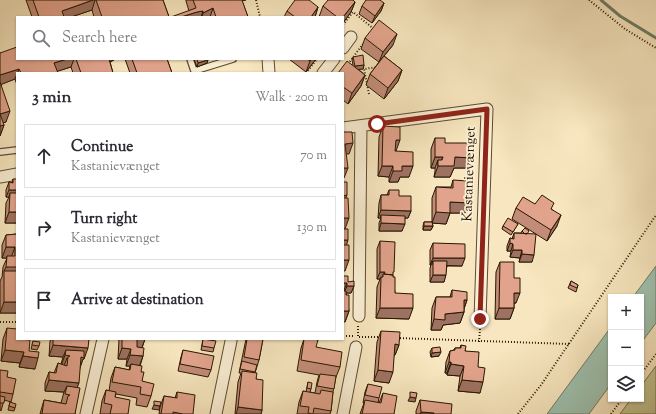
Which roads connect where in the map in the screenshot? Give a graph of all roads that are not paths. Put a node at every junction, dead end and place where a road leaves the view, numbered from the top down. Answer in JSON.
{"nodes":[{"id":1,"x":351,"y":37,"type":"dead end"},
{"id":2,"x":344,"y":47,"type":"edge"},
{"id":3,"x":190,"y":60,"type":"edge"},
{"id":4,"x":230,"y":60,"type":"edge"},
{"id":5,"x":268,"y":60,"type":"edge"},
{"id":6,"x":333,"y":60,"type":"edge"},
{"id":7,"x":269,"y":72,"type":"edge"},
{"id":8,"x":324,"y":72,"type":"edge"},
{"id":9,"x":361,"y":126,"type":"junction"},
{"id":10,"x":344,"y":128,"type":"edge"},
{"id":11,"x":16,"y":150,"type":"edge"},
{"id":12,"x":0,"y":152,"type":"edge"},
{"id":13,"x":16,"y":174,"type":"edge"},
{"id":14,"x":0,"y":176,"type":"edge"},
{"id":15,"x":359,"y":316,"type":"road end"},
{"id":16,"x":480,"y":319,"type":"dead end"},
{"id":17,"x":103,"y":340,"type":"edge"},
{"id":18,"x":231,"y":342,"type":"dead end"},
{"id":19,"x":357,"y":342,"type":"road end"},
{"id":20,"x":86,"y":414,"type":"edge"},
{"id":21,"x":216,"y":414,"type":"edge"},
{"id":22,"x":343,"y":414,"type":"edge"}],
"edges":[{"from":1,"to":2,"type":"street"},
{"from":3,"to":4,"type":"lane"},
{"from":5,"to":7,"type":"street"},
{"from":6,"to":8,"type":"street"},
{"from":9,"to":10,"type":"street","name":"Kastanievænget"},
{"from":9,"to":15,"type":"street"},
{"from":9,"to":16,"type":"street","name":"Kastanievænget"},
{"from":11,"to":12,"type":"lane"},
{"from":13,"to":14,"type":"street"},
{"from":17,"to":20,"type":"street"},
{"from":18,"to":21,"type":"street"},
{"from":19,"to":22,"type":"street"}]}
